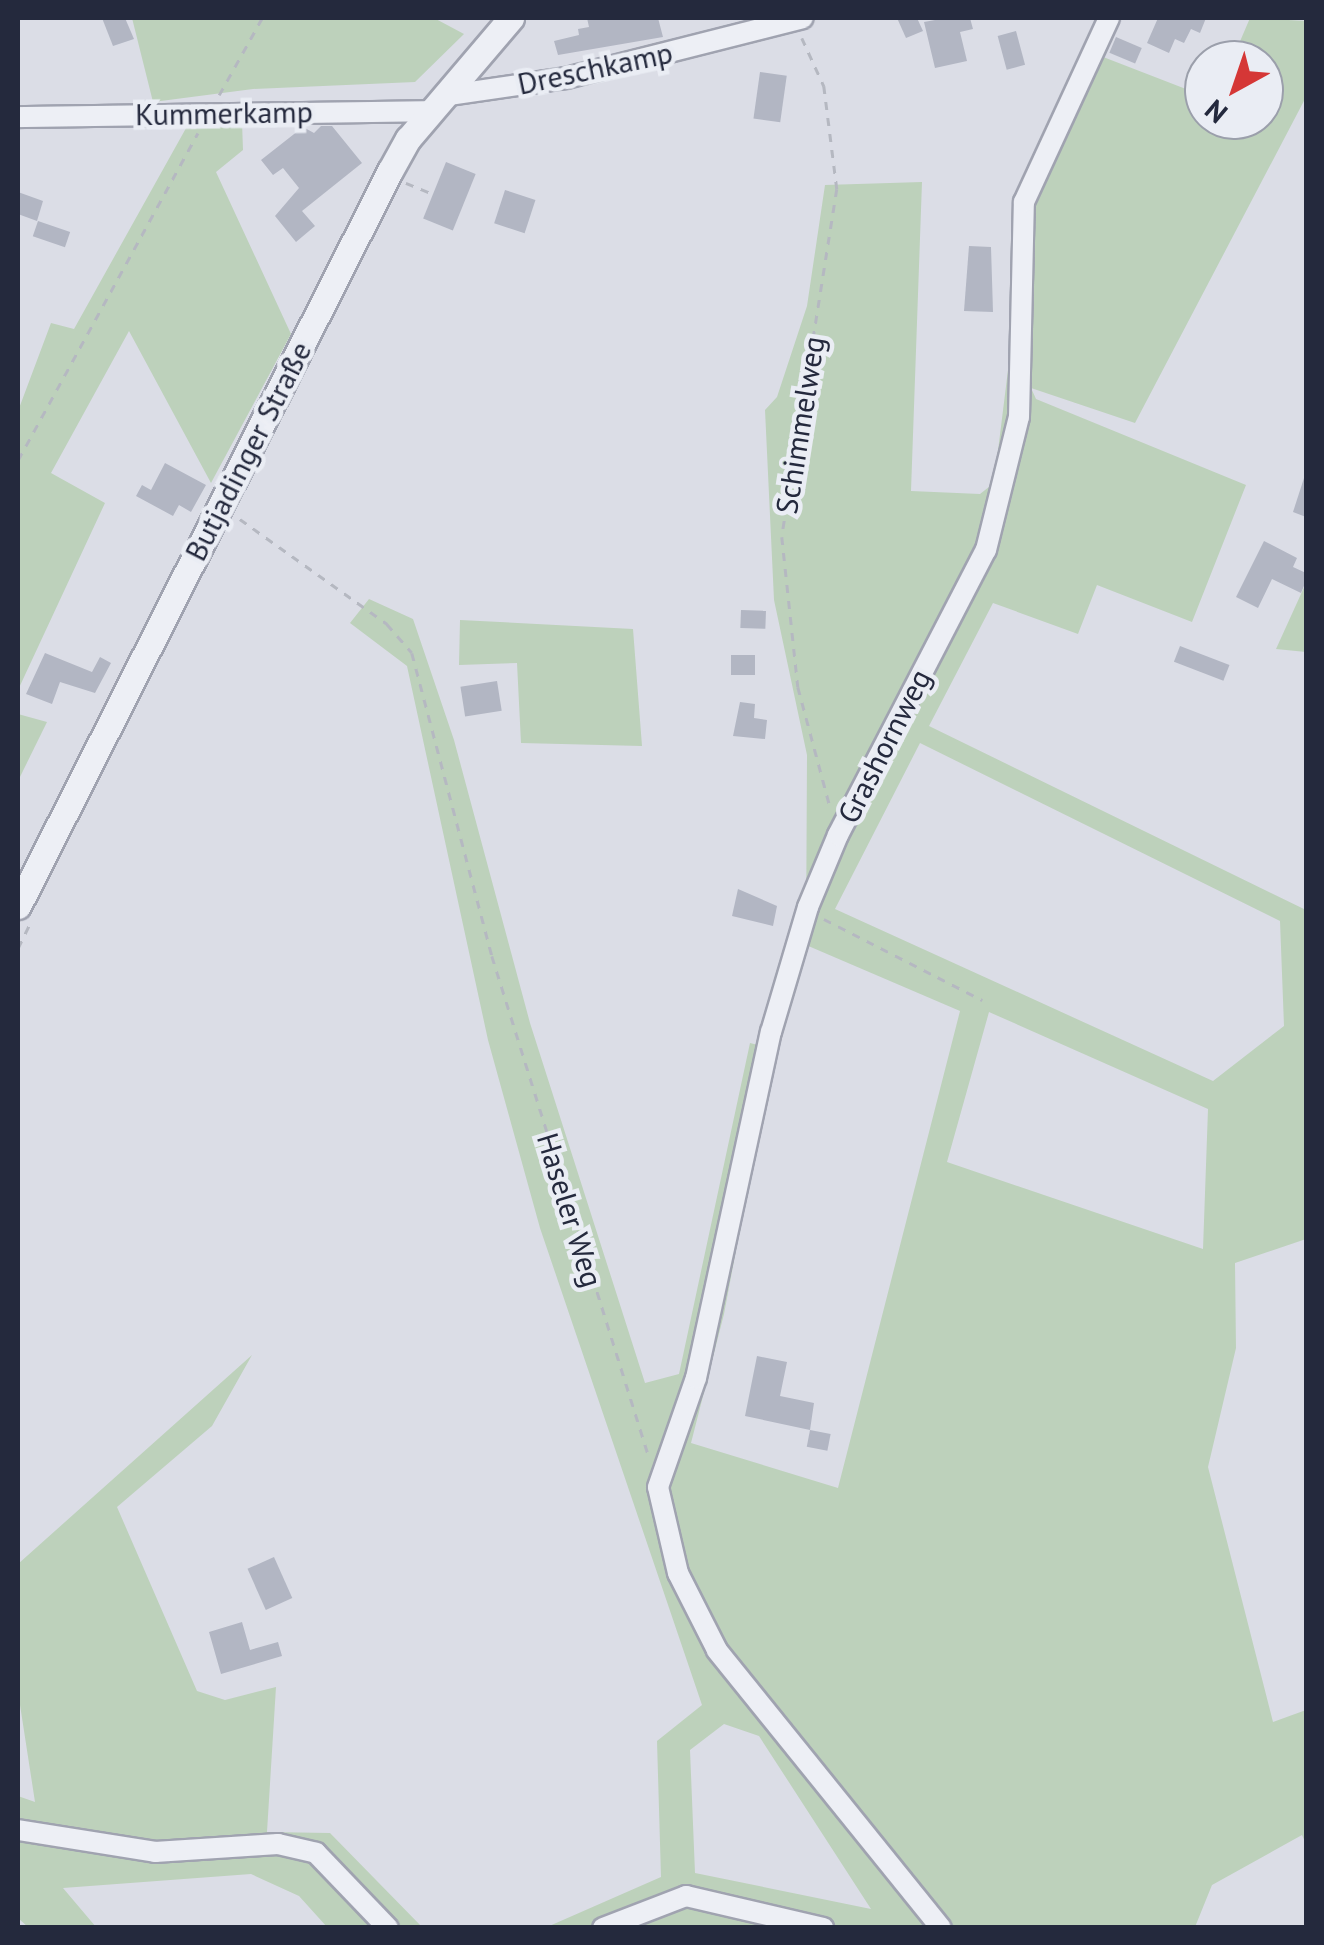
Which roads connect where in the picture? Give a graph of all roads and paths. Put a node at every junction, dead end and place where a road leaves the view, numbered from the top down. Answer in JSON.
{"nodes":[{"id":1,"x":262,"y":18,"type":"edge"},
{"id":2,"x":510,"y":18,"type":"edge"},
{"id":3,"x":797,"y":18,"type":"edge"},
{"id":4,"x":1109,"y":18,"type":"edge"},
{"id":5,"x":437,"y":103,"type":"junction"},
{"id":6,"x":210,"y":112,"type":"junction"},
{"id":7,"x":18,"y":116,"type":"edge"},
{"id":8,"x":404,"y":183,"type":"dead end"},
{"id":9,"x":433,"y":194,"type":"dead end"},
{"id":10,"x":18,"y":460,"type":"edge"},
{"id":11,"x":220,"y":505,"type":"junction"},
{"id":12,"x":838,"y":835,"type":"junction"},
{"id":13,"x":18,"y":906,"type":"edge"},
{"id":14,"x":808,"y":907,"type":"junction"},
{"id":15,"x":982,"y":1000,"type":"dead end"},
{"id":16,"x":658,"y":1487,"type":"junction"},
{"id":17,"x":18,"y":1830,"type":"edge"},
{"id":18,"x":937,"y":1926,"type":"edge"},
{"id":19,"x":388,"y":1928,"type":"edge"},
{"id":20,"x":603,"y":1928,"type":"edge"},
{"id":21,"x":824,"y":1928,"type":"edge"}],
"edges":[{"from":1,"to":6,"type":"path"},
{"from":2,"to":5,"type":"street","name":"Butjadinger Straße"},
{"from":3,"to":5,"type":"street","name":"Dreschkamp"},
{"from":3,"to":12,"type":"path","name":"Schimmelweg"},
{"from":4,"to":12,"type":"street","name":"Grashornweg"},
{"from":5,"to":6,"type":"street","name":"Kummerkamp"},
{"from":5,"to":11,"type":"street","name":"Butjadinger Straße"},
{"from":6,"to":7,"type":"street","name":"Kummerkamp"},
{"from":6,"to":10,"type":"path"},
{"from":8,"to":9,"type":"path"},
{"from":11,"to":13,"type":"street","name":"Butjadinger Straße"},
{"from":11,"to":16,"type":"path","name":"Haseler Weg"},
{"from":12,"to":14,"type":"street","name":"Grashornweg"},
{"from":14,"to":15,"type":"path"},
{"from":14,"to":16,"type":"street","name":"Grashornweg"},
{"from":16,"to":18,"type":"street"},
{"from":17,"to":19,"type":"street"},
{"from":20,"to":21,"type":"street"}]}
